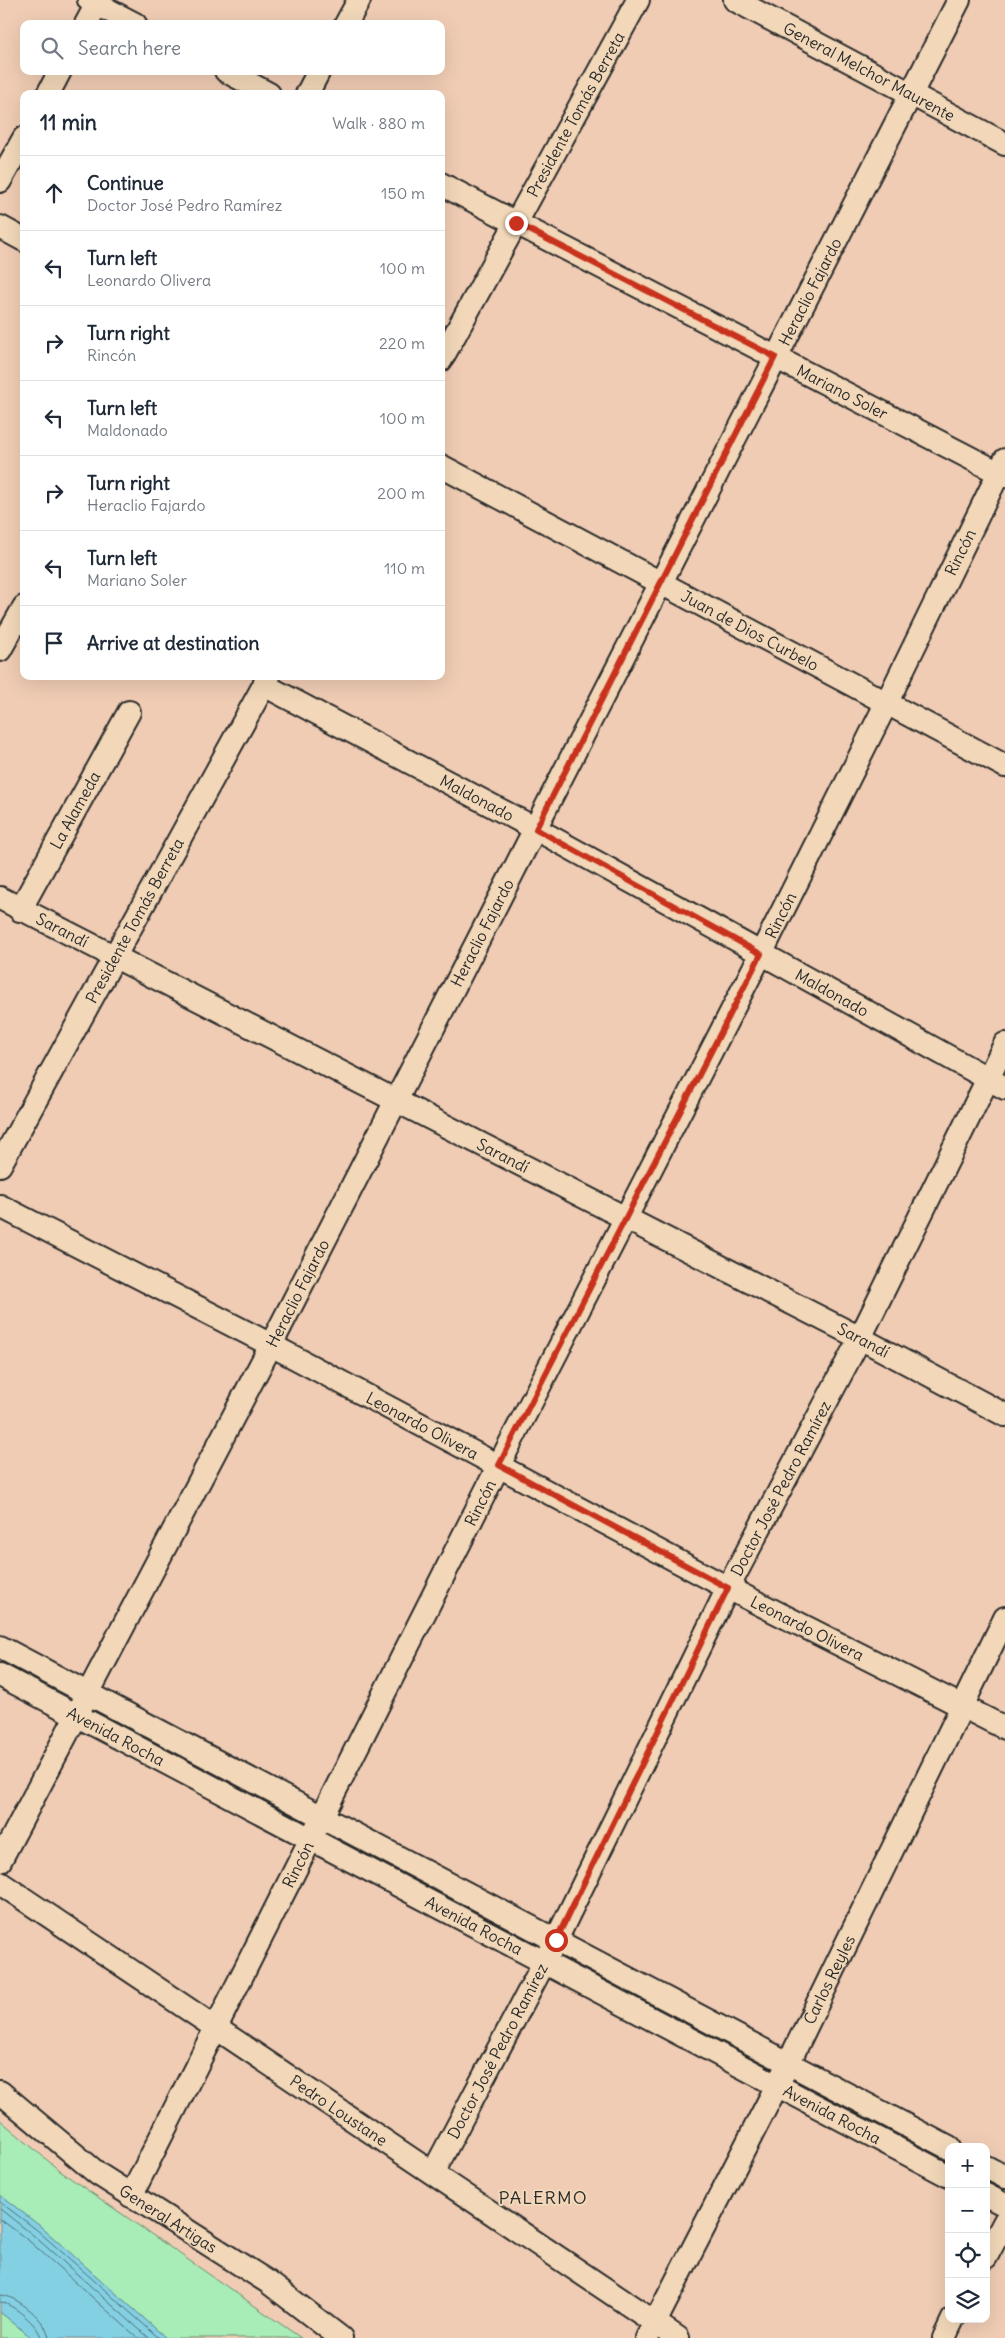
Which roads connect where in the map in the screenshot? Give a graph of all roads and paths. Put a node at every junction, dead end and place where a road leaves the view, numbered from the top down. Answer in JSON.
{"nodes":[{"id":1,"x":359,"y":0,"type":"edge"},
{"id":2,"x":638,"y":0,"type":"edge"},
{"id":3,"x":734,"y":0,"type":"edge"},
{"id":4,"x":958,"y":0,"type":"edge"},
{"id":5,"x":95,"y":1,"type":"edge"},
{"id":6,"x":88,"y":20,"type":"edge"},
{"id":7,"x":127,"y":20,"type":"edge"},
{"id":8,"x":348,"y":20,"type":"edge"},
{"id":9,"x":58,"y":75,"type":"edge"},
{"id":10,"x":233,"y":75,"type":"edge"},
{"id":11,"x":317,"y":75,"type":"edge"},
{"id":12,"x":50,"y":90,"type":"edge"},
{"id":13,"x":262,"y":90,"type":"edge"},
{"id":14,"x":309,"y":90,"type":"edge"},
{"id":15,"x":910,"y":94,"type":"junction"},
{"id":16,"x":1005,"y":144,"type":"edge"},
{"id":17,"x":20,"y":145,"type":"edge"},
{"id":18,"x":0,"y":182,"type":"edge"},
{"id":19,"x":445,"y":186,"type":"edge"},
{"id":20,"x":516,"y":223,"type":"junction"},
{"id":21,"x":0,"y":227,"type":"edge"},
{"id":22,"x":20,"y":238,"type":"edge"},
{"id":23,"x":445,"y":353,"type":"edge"},
{"id":24,"x":775,"y":357,"type":"junction"},
{"id":25,"x":445,"y":468,"type":"edge"},
{"id":26,"x":1003,"y":470,"type":"edge"},
{"id":27,"x":661,"y":582,"type":"junction"},
{"id":28,"x":20,"y":614,"type":"edge"},
{"id":29,"x":0,"y":650,"type":"edge"},
{"id":30,"x":267,"y":680,"type":"edge"},
{"id":31,"x":887,"y":702,"type":"junction"},
{"id":32,"x":129,"y":712,"type":"dead end"},
{"id":33,"x":1005,"y":766,"type":"edge"},
{"id":34,"x":536,"y":829,"type":"junction"},
{"id":35,"x":0,"y":898,"type":"edge"},
{"id":36,"x":20,"y":910,"type":"junction"},
{"id":37,"x":761,"y":954,"type":"junction"},
{"id":38,"x":114,"y":958,"type":"junction"},
{"id":39,"x":1005,"y":1044,"type":"edge"},
{"id":40,"x":997,"y":1083,"type":"edge"},
{"id":41,"x":396,"y":1101,"type":"junction"},
{"id":42,"x":0,"y":1164,"type":"edge"},
{"id":43,"x":0,"y":1206,"type":"edge"},
{"id":44,"x":625,"y":1218,"type":"junction"},
{"id":45,"x":860,"y":1338,"type":"junction"},
{"id":46,"x":271,"y":1345,"type":"junction"},
{"id":47,"x":1005,"y":1415,"type":"edge"},
{"id":48,"x":499,"y":1465,"type":"junction"},
{"id":49,"x":728,"y":1588,"type":"junction"},
{"id":50,"x":1005,"y":1618,"type":"edge"},
{"id":51,"x":0,"y":1647,"type":"edge"},
{"id":52,"x":0,"y":1675,"type":"edge"},
{"id":53,"x":89,"y":1694,"type":"junction"},
{"id":54,"x":962,"y":1706,"type":"junction"},
{"id":55,"x":78,"y":1716,"type":"junction"},
{"id":56,"x":1005,"y":1728,"type":"edge"},
{"id":57,"x":321,"y":1817,"type":"junction"},
{"id":58,"x":310,"y":1839,"type":"junction"},
{"id":59,"x":0,"y":1861,"type":"edge"},
{"id":60,"x":0,"y":1883,"type":"edge"},
{"id":61,"x":556,"y":1940,"type":"junction"},
{"id":62,"x":544,"y":1963,"type":"junction"},
{"id":63,"x":216,"y":2028,"type":"junction"},
{"id":64,"x":788,"y":2064,"type":"junction"},
{"id":65,"x":777,"y":2086,"type":"junction"},
{"id":66,"x":0,"y":2092,"type":"edge"},
{"id":67,"x":945,"y":2146,"type":"edge"},
{"id":68,"x":990,"y":2169,"type":"edge"},
{"id":69,"x":432,"y":2173,"type":"junction"},
{"id":70,"x":945,"y":2174,"type":"edge"},
{"id":71,"x":1005,"y":2177,"type":"edge"},
{"id":72,"x":131,"y":2196,"type":"junction"},
{"id":73,"x":990,"y":2197,"type":"edge"},
{"id":74,"x":1005,"y":2205,"type":"edge"},
{"id":75,"x":1005,"y":2221,"type":"edge"},
{"id":76,"x":990,"y":2249,"type":"edge"},
{"id":77,"x":951,"y":2323,"type":"edge"},
{"id":78,"x":652,"y":2331,"type":"edge"},
{"id":79,"x":341,"y":2338,"type":"edge"},
{"id":80,"x":678,"y":2338,"type":"edge"},
{"id":81,"x":944,"y":2338,"type":"edge"}],
"edges":[{"from":1,"to":8,"type":"street"},
{"from":2,"to":20,"type":"street","name":"Presidente Tomás Berreta"},
{"from":3,"to":15,"type":"street","name":"General Melchor Maurente"},
{"from":4,"to":15,"type":"street","name":"Heraclio Fajardo"},
{"from":5,"to":6,"type":"street"},
{"from":5,"to":7,"type":"street"},
{"from":9,"to":12,"type":"street"},
{"from":10,"to":13,"type":"street"},
{"from":11,"to":14,"type":"street"},
{"from":15,"to":16,"type":"street","name":"General Melchor Maurente"},
{"from":15,"to":24,"type":"street","name":"Heraclio Fajardo"},
{"from":17,"to":18,"type":"street"},
{"from":19,"to":20,"type":"street","name":"Mariano Soler"},
{"from":20,"to":23,"type":"street","name":"Presidente Tomás Berreta"},
{"from":20,"to":24,"type":"street","name":"Mariano Soler"},
{"from":21,"to":22,"type":"street"},
{"from":24,"to":26,"type":"street","name":"Mariano Soler"},
{"from":24,"to":27,"type":"street","name":"Heraclio Fajardo"},
{"from":25,"to":27,"type":"street","name":"Juan de Dios Curbelo"},
{"from":26,"to":31,"type":"street","name":"Rincón"},
{"from":27,"to":31,"type":"street","name":"Juan de Dios Curbelo"},
{"from":27,"to":34,"type":"street","name":"Heraclio Fajardo"},
{"from":28,"to":29,"type":"street"},
{"from":30,"to":34,"type":"street","name":"Maldonado"},
{"from":30,"to":38,"type":"street","name":"Presidente Tomás Berreta"},
{"from":31,"to":33,"type":"street","name":"Juan de Dios Curbelo"},
{"from":31,"to":37,"type":"street","name":"Rincón"},
{"from":32,"to":36,"type":"street","name":"La Alameda"},
{"from":34,"to":37,"type":"street","name":"Maldonado"},
{"from":34,"to":41,"type":"street","name":"Heraclio Fajardo"},
{"from":35,"to":36,"type":"street","name":"Sarandí"},
{"from":36,"to":38,"type":"street","name":"Sarandí"},
{"from":37,"to":40,"type":"street","name":"Maldonado"},
{"from":37,"to":44,"type":"street","name":"Rincón"},
{"from":38,"to":41,"type":"street","name":"Sarandí"},
{"from":38,"to":42,"type":"street","name":"Presidente Tomás Berreta"},
{"from":39,"to":40,"type":"street","name":"Doctor José Pedro Ramírez"},
{"from":40,"to":45,"type":"street","name":"Doctor José Pedro Ramírez"},
{"from":41,"to":44,"type":"street","name":"Sarandí"},
{"from":41,"to":46,"type":"street","name":"Heraclio Fajardo"},
{"from":43,"to":46,"type":"street","name":"Leonardo Olivera"},
{"from":44,"to":45,"type":"street","name":"Sarandí"},
{"from":44,"to":48,"type":"street","name":"Rincón"},
{"from":45,"to":47,"type":"street","name":"Sarandí"},
{"from":45,"to":49,"type":"street","name":"Doctor José Pedro Ramírez"},
{"from":46,"to":48,"type":"street","name":"Leonardo Olivera"},
{"from":46,"to":53,"type":"street","name":"Heraclio Fajardo"},
{"from":48,"to":49,"type":"street","name":"Leonardo Olivera"},
{"from":48,"to":57,"type":"street","name":"Rincón"},
{"from":49,"to":54,"type":"street","name":"Leonardo Olivera"},
{"from":49,"to":61,"type":"street","name":"Doctor José Pedro Ramírez"},
{"from":50,"to":54,"type":"street","name":"Carlos Reyles"},
{"from":51,"to":53,"type":"street","name":"Avenida Rocha"},
{"from":52,"to":55,"type":"street","name":"Avenida Rocha"},
{"from":53,"to":55,"type":"street","name":"Heraclio Fajardo"},
{"from":53,"to":57,"type":"street","name":"Avenida Rocha"},
{"from":54,"to":56,"type":"street","name":"Leonardo Olivera"},
{"from":54,"to":64,"type":"street","name":"Carlos Reyles"},
{"from":55,"to":58,"type":"street","name":"Avenida Rocha"},
{"from":55,"to":59,"type":"street","name":"Heraclio Fajardo"},
{"from":57,"to":58,"type":"street","name":"Rincón"},
{"from":57,"to":61,"type":"street","name":"Avenida Rocha"},
{"from":58,"to":62,"type":"street","name":"Avenida Rocha"},
{"from":58,"to":63,"type":"street","name":"Rincón"},
{"from":60,"to":63,"type":"street","name":"Pedro Loustane"},
{"from":61,"to":62,"type":"street","name":"Doctor José Pedro Ramírez"},
{"from":61,"to":64,"type":"street","name":"Avenida Rocha"},
{"from":62,"to":65,"type":"street","name":"Avenida Rocha"},
{"from":62,"to":69,"type":"street","name":"Doctor José Pedro Ramírez"},
{"from":63,"to":69,"type":"street","name":"Pedro Loustane"},
{"from":63,"to":72,"type":"street","name":"Rincón"},
{"from":64,"to":65,"type":"street","name":"Carlos Reyles"},
{"from":64,"to":67,"type":"street","name":"Avenida Rocha"},
{"from":65,"to":70,"type":"street","name":"Avenida Rocha"},
{"from":65,"to":78,"type":"street","name":"Carlos Reyles"},
{"from":66,"to":72,"type":"street","name":"General Artigas"},
{"from":68,"to":71,"type":"street"},
{"from":69,"to":78,"type":"street","name":"Pedro Loustane"},
{"from":72,"to":79,"type":"street","name":"General Artigas"},
{"from":73,"to":74,"type":"street"},
{"from":75,"to":76,"type":"street"},
{"from":77,"to":81,"type":"street"},
{"from":78,"to":80,"type":"street","name":"Pedro Loustane"}]}
